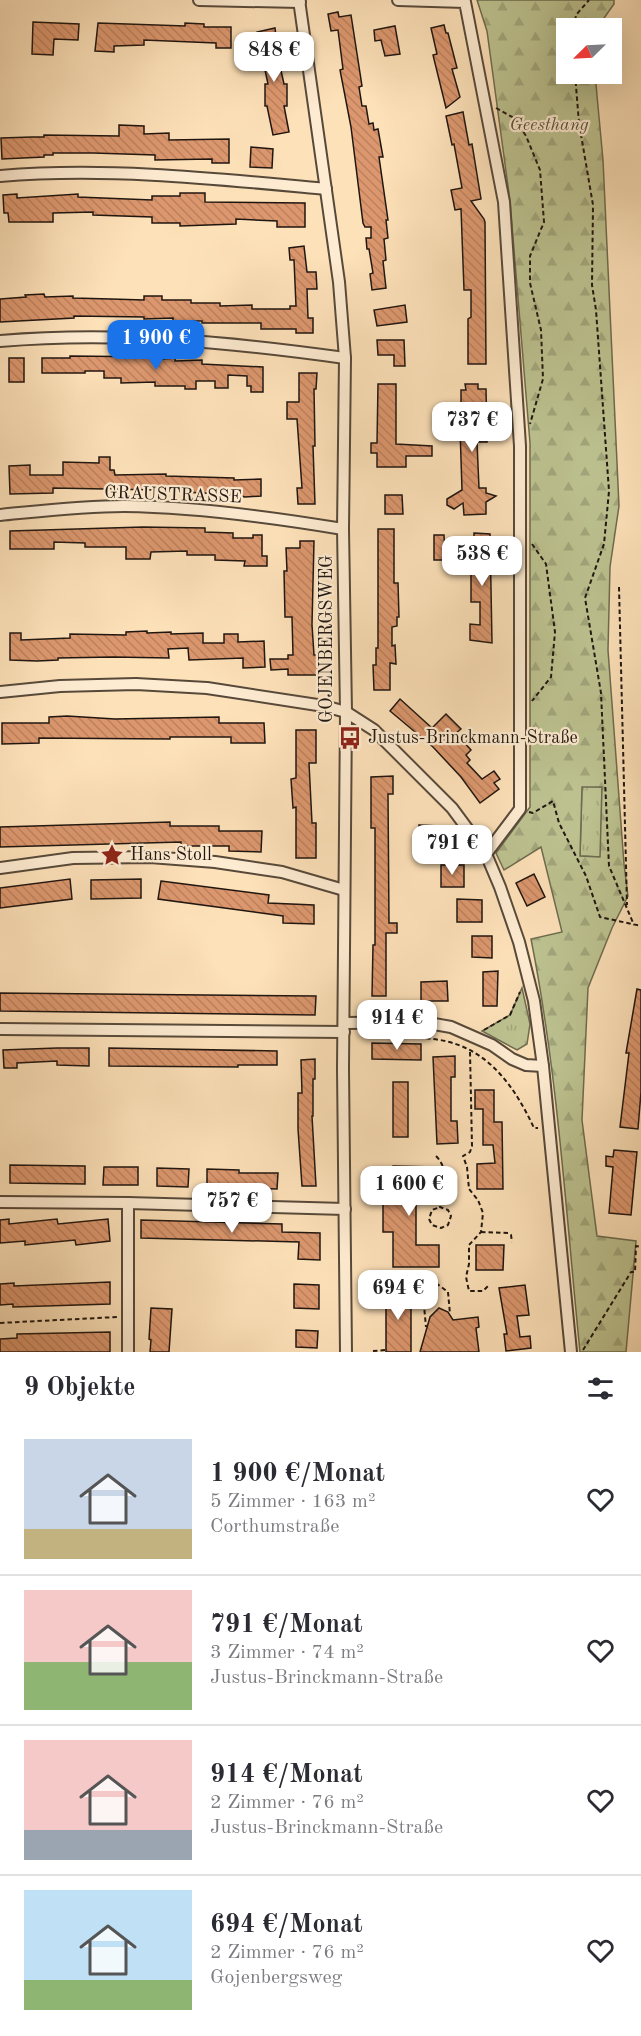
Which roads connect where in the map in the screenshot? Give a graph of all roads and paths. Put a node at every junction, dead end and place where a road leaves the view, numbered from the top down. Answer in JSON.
{"nodes":[{"id":1,"x":199,"y":0,"type":"edge"},
{"id":2,"x":398,"y":0,"type":"edge"},
{"id":3,"x":589,"y":0,"type":"edge"},
{"id":4,"x":299,"y":1,"type":"edge"},
{"id":5,"x":576,"y":18,"type":"edge"},
{"id":6,"x":575,"y":84,"type":"edge"},
{"id":7,"x":485,"y":101,"type":"junction"},
{"id":8,"x":0,"y":176,"type":"edge"},
{"id":9,"x":326,"y":189,"type":"junction"},
{"id":10,"x":0,"y":341,"type":"edge"},
{"id":11,"x":345,"y":358,"type":"junction"},
{"id":12,"x":530,"y":425,"type":"dead end"},
{"id":13,"x":0,"y":515,"type":"edge"},
{"id":14,"x":521,"y":528,"type":"junction"},
{"id":15,"x":343,"y":529,"type":"junction"},
{"id":16,"x":619,"y":587,"type":"dead end"},
{"id":17,"x":0,"y":692,"type":"edge"},
{"id":18,"x":532,"y":701,"type":"dead end"},
{"id":19,"x":346,"y":712,"type":"junction"},
{"id":20,"x":532,"y":813,"type":"dead end"},
{"id":21,"x":486,"y":854,"type":"junction"},
{"id":22,"x":0,"y":868,"type":"edge"},
{"id":23,"x":344,"y":890,"type":"junction"},
{"id":24,"x":627,"y":908,"type":"junction"},
{"id":25,"x":634,"y":925,"type":"junction"},
{"id":26,"x":641,"y":926,"type":"edge"},
{"id":27,"x":528,"y":979,"type":"junction"},
{"id":28,"x":344,"y":1028,"type":"junction"},
{"id":29,"x":0,"y":1029,"type":"edge"},
{"id":30,"x":470,"y":1034,"type":"junction"},
{"id":31,"x":364,"y":1035,"type":"dead end"},
{"id":32,"x":470,"y":1052,"type":"dead end"},
{"id":33,"x":543,"y":1066,"type":"junction"},
{"id":34,"x":549,"y":1126,"type":"junction"},
{"id":35,"x":436,"y":1156,"type":"dead end"},
{"id":36,"x":0,"y":1202,"type":"edge"},
{"id":37,"x":128,"y":1203,"type":"junction"},
{"id":38,"x":440,"y":1207,"type":"junction"},
{"id":39,"x":345,"y":1209,"type":"junction"},
{"id":40,"x":481,"y":1232,"type":"junction"},
{"id":41,"x":512,"y":1242,"type":"dead end"},
{"id":42,"x":641,"y":1247,"type":"edge"},
{"id":43,"x":436,"y":1283,"type":"dead end"},
{"id":44,"x":489,"y":1285,"type":"dead end"},
{"id":45,"x":423,"y":1295,"type":"dead end"},
{"id":46,"x":450,"y":1314,"type":"dead end"},
{"id":47,"x":128,"y":1317,"type":"junction"},
{"id":48,"x":0,"y":1323,"type":"edge"},
{"id":49,"x":426,"y":1327,"type":"dead end"},
{"id":50,"x":386,"y":1350,"type":"dead end"},
{"id":51,"x":373,"y":1351,"type":"edge"},
{"id":52,"x":128,"y":1352,"type":"edge"},
{"id":53,"x":346,"y":1352,"type":"edge"},
{"id":54,"x":571,"y":1352,"type":"edge"},
{"id":55,"x":581,"y":1352,"type":"edge"}],
"edges":[{"from":1,"to":4,"type":"street"},
{"from":2,"to":7,"type":"street"},
{"from":3,"to":5,"type":"path"},
{"from":4,"to":9,"type":"street","name":"GOJENBERGSWEG"},
{"from":6,"to":24,"type":"path"},
{"from":7,"to":12,"type":"path"},
{"from":7,"to":14,"type":"street"},
{"from":8,"to":9,"type":"street"},
{"from":9,"to":11,"type":"street","name":"GOJENBERGSWEG"},
{"from":10,"to":11,"type":"street"},
{"from":11,"to":15,"type":"street","name":"GOJENBERGSWEG"},
{"from":13,"to":15,"type":"street","name":"GRAUSTRASSE"},
{"from":14,"to":18,"type":"path"},
{"from":14,"to":21,"type":"street"},
{"from":15,"to":19,"type":"street","name":"GOJENBERGSWEG"},
{"from":16,"to":24,"type":"path"},
{"from":17,"to":19,"type":"street"},
{"from":19,"to":21,"type":"street"},
{"from":19,"to":23,"type":"street","name":"GOJENBERGSWEG"},
{"from":20,"to":25,"type":"path"},
{"from":21,"to":27,"type":"street"},
{"from":22,"to":23,"type":"street"},
{"from":23,"to":28,"type":"street","name":"GOJENBERGSWEG"},
{"from":24,"to":25,"type":"path"},
{"from":25,"to":26,"type":"path"},
{"from":27,"to":30,"type":"path"},
{"from":27,"to":33,"type":"street"},
{"from":28,"to":29,"type":"street"},
{"from":28,"to":30,"type":"street"},
{"from":28,"to":39,"type":"street","name":"GOJENBERGSWEG"},
{"from":30,"to":33,"type":"street"},
{"from":31,"to":34,"type":"path"},
{"from":32,"to":40,"type":"path"},
{"from":33,"to":34,"type":"street"},
{"from":34,"to":54,"type":"street"},
{"from":35,"to":38,"type":"path"},
{"from":36,"to":37,"type":"street"},
{"from":37,"to":39,"type":"street"},
{"from":37,"to":47,"type":"street"},
{"from":38,"to":38,"type":"path"},
{"from":39,"to":53,"type":"street","name":"GOJENBERGSWEG"},
{"from":40,"to":41,"type":"path"},
{"from":40,"to":44,"type":"path"},
{"from":42,"to":55,"type":"path"},
{"from":43,"to":46,"type":"path"},
{"from":45,"to":49,"type":"path"},
{"from":47,"to":48,"type":"path"},
{"from":47,"to":52,"type":"street"},
{"from":50,"to":51,"type":"path"}]}
